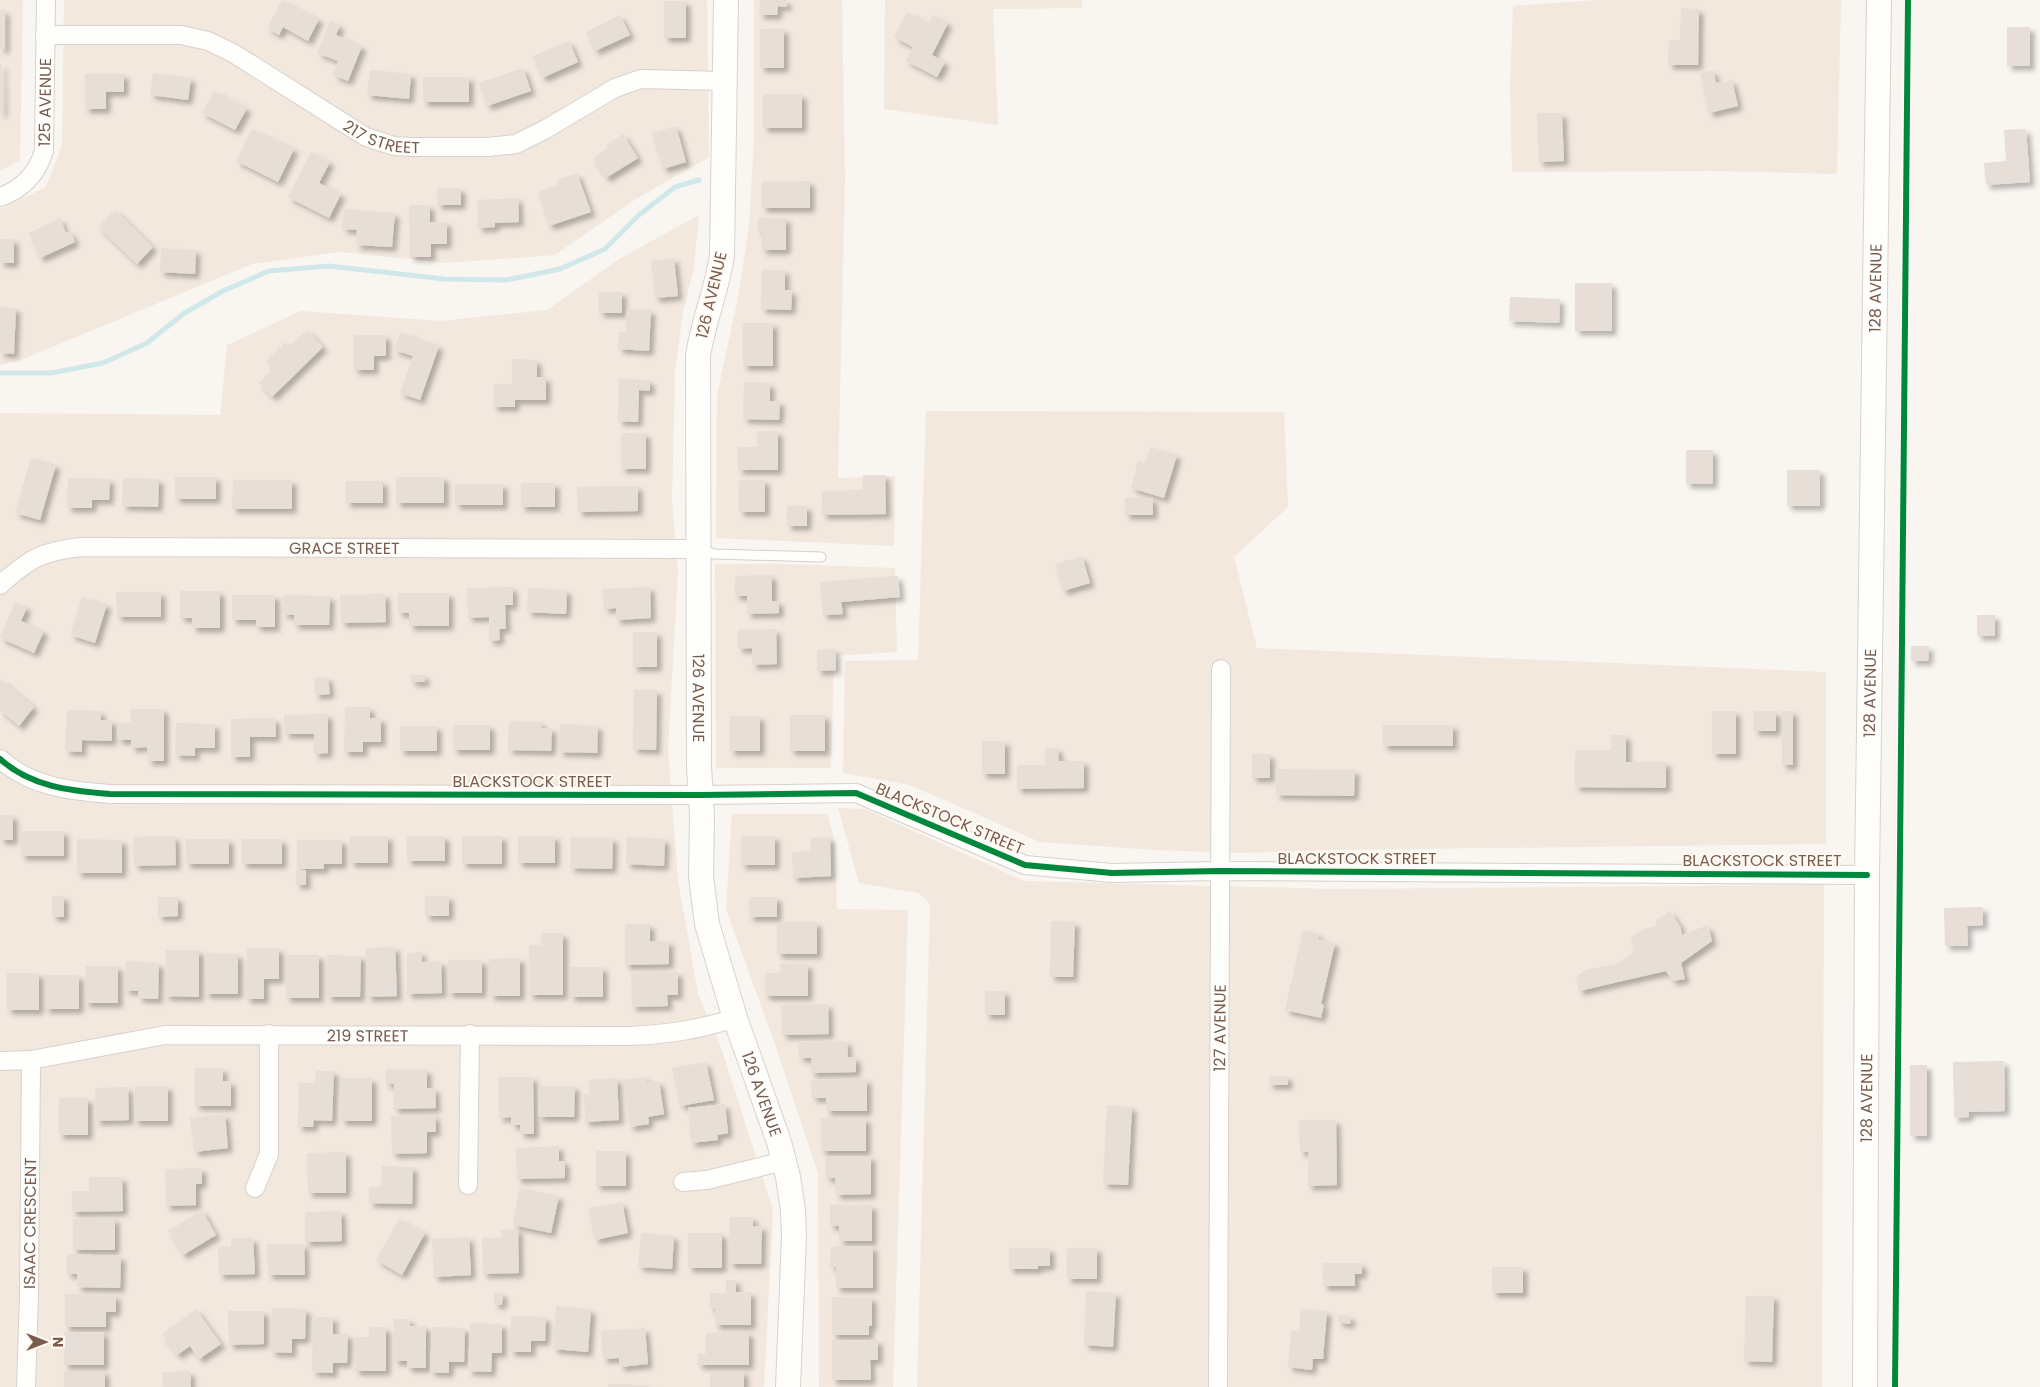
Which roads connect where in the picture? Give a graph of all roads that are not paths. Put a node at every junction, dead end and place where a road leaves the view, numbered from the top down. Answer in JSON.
{"nodes":[{"id":1,"x":46,"y":0,"type":"edge"},
{"id":2,"x":726,"y":0,"type":"edge"},
{"id":3,"x":1879,"y":0,"type":"edge"},
{"id":4,"x":45,"y":35,"type":"junction"},
{"id":5,"x":725,"y":80,"type":"junction"},
{"id":6,"x":6,"y":194,"type":"edge"},
{"id":7,"x":698,"y":549,"type":"junction"},
{"id":8,"x":821,"y":557,"type":"dead end"},
{"id":9,"x":0,"y":585,"type":"edge"},
{"id":10,"x":1220,"y":669,"type":"dead end"},
{"id":11,"x":0,"y":759,"type":"edge"},
{"id":12,"x":701,"y":795,"type":"junction"},
{"id":13,"x":1218,"y":870,"type":"junction"},
{"id":14,"x":1867,"y":875,"type":"junction"},
{"id":15,"x":735,"y":1018,"type":"junction"},
{"id":16,"x":269,"y":1034,"type":"junction"},
{"id":17,"x":470,"y":1034,"type":"junction"},
{"id":18,"x":31,"y":1060,"type":"junction"},
{"id":19,"x":0,"y":1061,"type":"edge"},
{"id":20,"x":784,"y":1161,"type":"junction"},
{"id":21,"x":682,"y":1182,"type":"dead end"},
{"id":22,"x":468,"y":1185,"type":"dead end"},
{"id":23,"x":255,"y":1188,"type":"dead end"},
{"id":24,"x":26,"y":1387,"type":"edge"},
{"id":25,"x":788,"y":1387,"type":"edge"},
{"id":26,"x":1218,"y":1387,"type":"edge"},
{"id":27,"x":1865,"y":1387,"type":"edge"}],
"edges":[{"from":1,"to":4,"type":"street","name":"125 AVENUE"},
{"from":2,"to":5,"type":"street","name":"126 AVENUE"},
{"from":3,"to":14,"type":"street","name":"128 AVENUE"},
{"from":4,"to":5,"type":"street","name":"217 STREET"},
{"from":4,"to":6,"type":"street","name":"125 AVENUE"},
{"from":5,"to":7,"type":"street","name":"126 AVENUE"},
{"from":7,"to":8,"type":"lane"},
{"from":7,"to":9,"type":"street","name":"GRACE STREET"},
{"from":7,"to":12,"type":"street","name":"126 AVENUE"},
{"from":10,"to":13,"type":"street","name":"127 AVENUE"},
{"from":11,"to":12,"type":"street","name":"BLACKSTOCK STREET"},
{"from":12,"to":13,"type":"street","name":"BLACKSTOCK STREET"},
{"from":12,"to":15,"type":"street","name":"126 AVENUE"},
{"from":13,"to":14,"type":"street","name":"BLACKSTOCK STREET"},
{"from":13,"to":26,"type":"street","name":"127 AVENUE"},
{"from":14,"to":27,"type":"street","name":"128 AVENUE"},
{"from":15,"to":17,"type":"street","name":"219 STREET"},
{"from":15,"to":20,"type":"street","name":"126 AVENUE"},
{"from":16,"to":17,"type":"street","name":"219 STREET"},
{"from":16,"to":18,"type":"street","name":"219 STREET"},
{"from":16,"to":23,"type":"street"},
{"from":17,"to":22,"type":"street"},
{"from":18,"to":19,"type":"street","name":"219 STREET"},
{"from":18,"to":24,"type":"street","name":"ISAAC CRESCENT"},
{"from":20,"to":21,"type":"street"},
{"from":20,"to":25,"type":"street","name":"126 AVENUE"}]}
